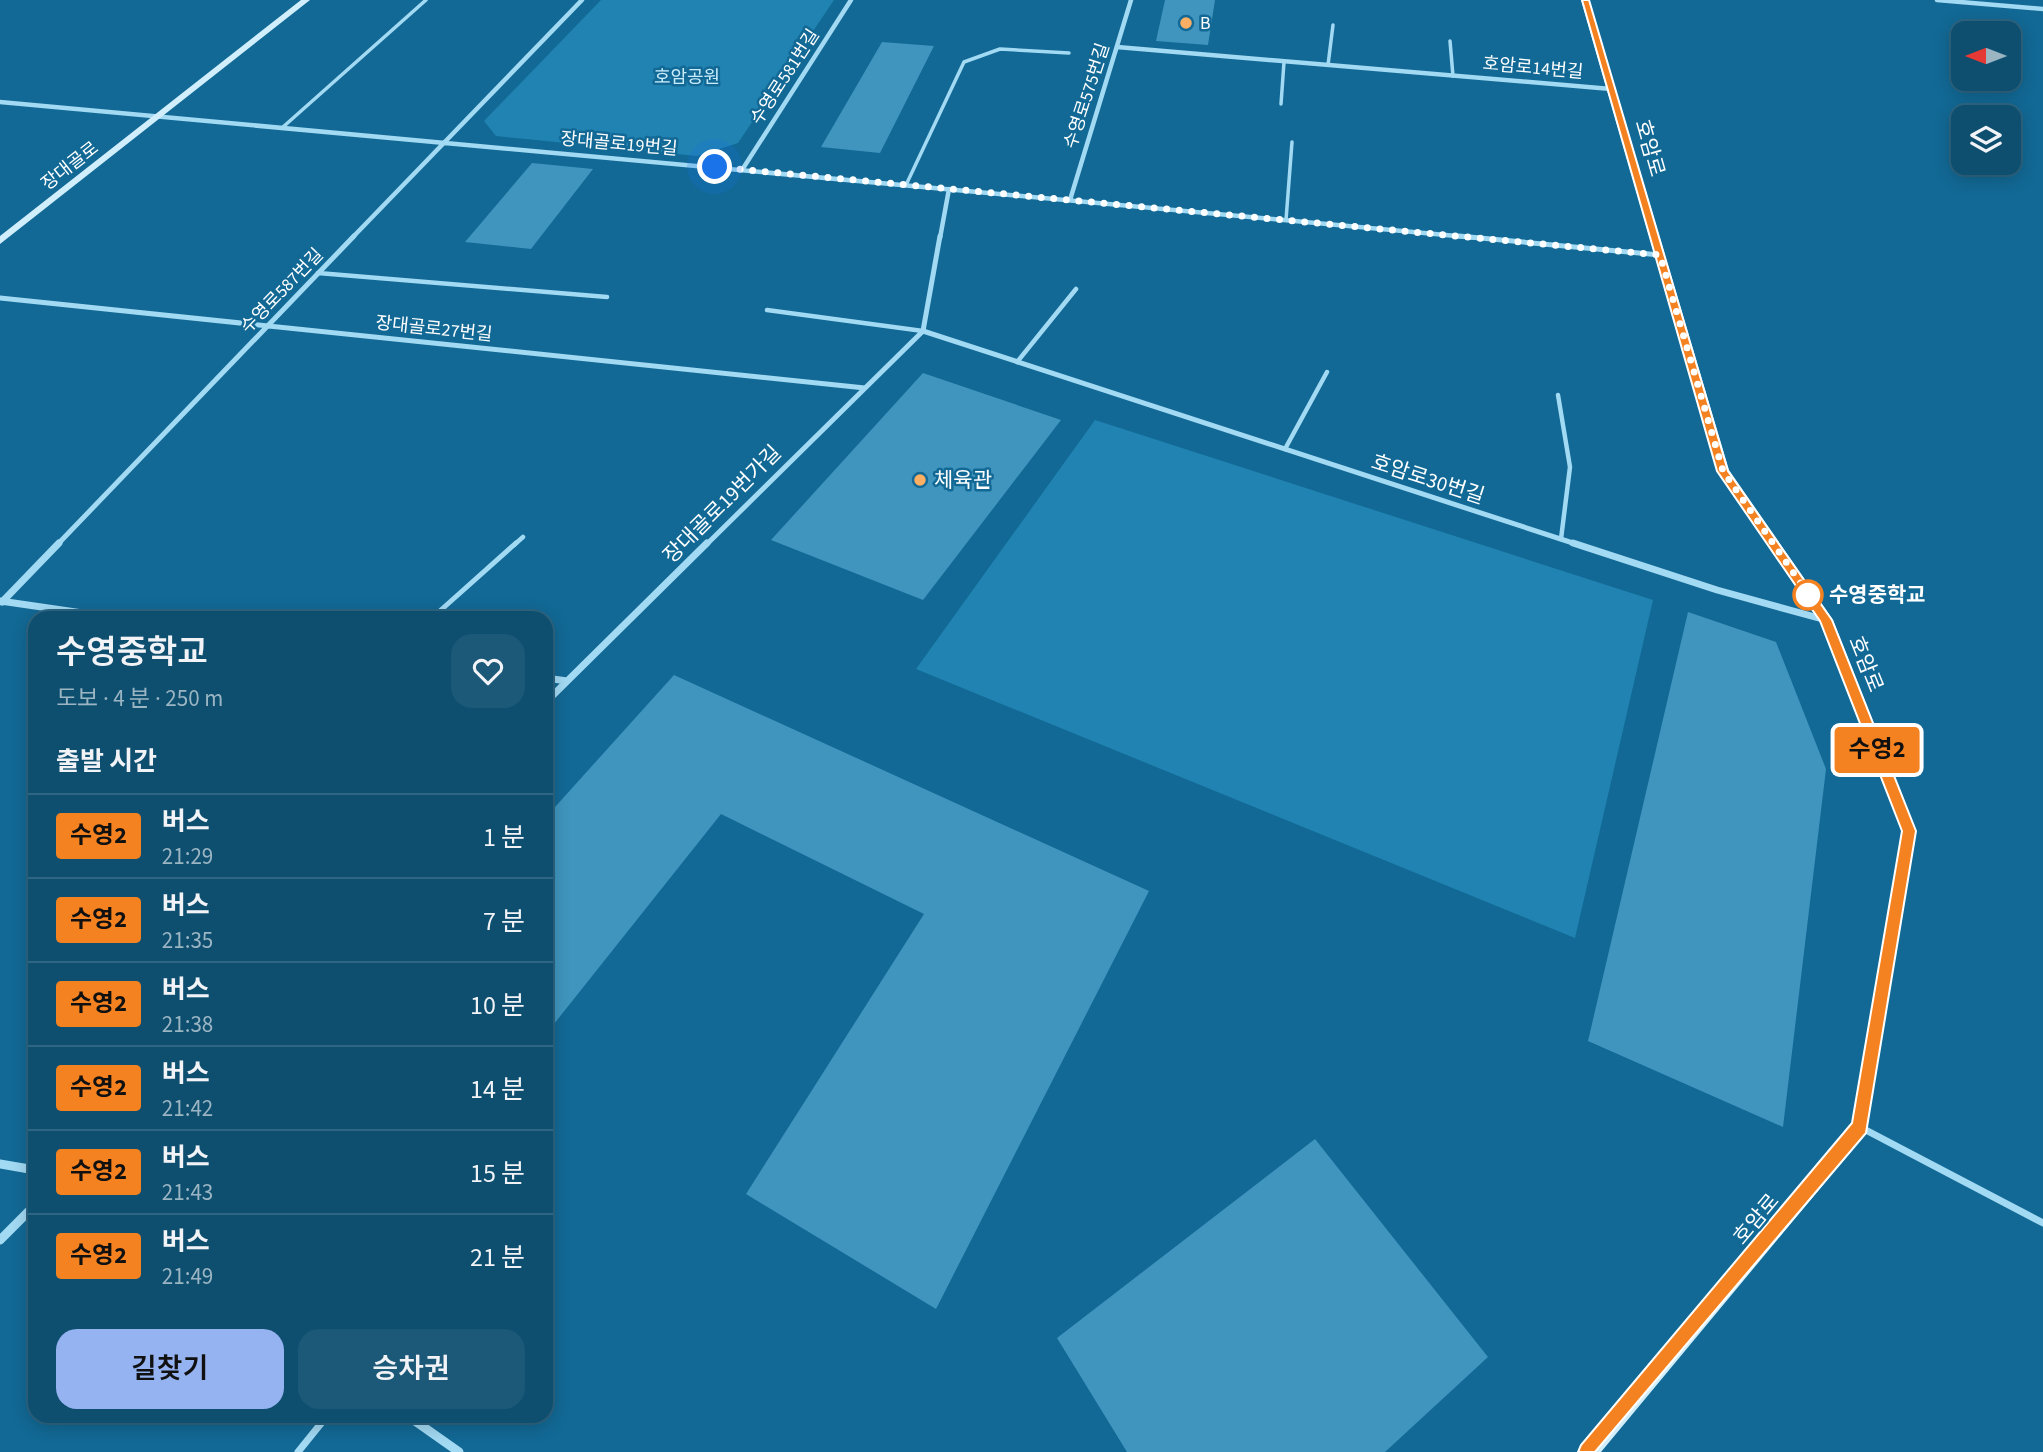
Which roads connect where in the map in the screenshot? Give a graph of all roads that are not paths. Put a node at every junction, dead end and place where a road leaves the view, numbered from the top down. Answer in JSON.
{"nodes":[{"id":1,"x":306,"y":0,"type":"edge"},
{"id":2,"x":426,"y":0,"type":"edge"},
{"id":3,"x":582,"y":0,"type":"edge"},
{"id":4,"x":851,"y":0,"type":"edge"},
{"id":5,"x":1131,"y":0,"type":"edge"},
{"id":6,"x":1585,"y":0,"type":"edge"},
{"id":7,"x":1937,"y":0,"type":"edge"},
{"id":8,"x":2043,"y":9,"type":"edge"},
{"id":9,"x":1333,"y":25,"type":"dead end"},
{"id":10,"x":1450,"y":41,"type":"dead end"},
{"id":11,"x":1117,"y":47,"type":"junction"},
{"id":12,"x":1069,"y":53,"type":"dead end"},
{"id":13,"x":1284,"y":62,"type":"junction"},
{"id":14,"x":1328,"y":65,"type":"junction"},
{"id":15,"x":1453,"y":76,"type":"junction"},
{"id":16,"x":1611,"y":89,"type":"junction"},
{"id":17,"x":0,"y":102,"type":"edge"},
{"id":18,"x":1281,"y":104,"type":"dead end"},
{"id":19,"x":160,"y":116,"type":"junction"},
{"id":20,"x":283,"y":127,"type":"junction"},
{"id":21,"x":445,"y":142,"type":"junction"},
{"id":22,"x":1292,"y":142,"type":"dead end"},
{"id":23,"x":742,"y":170,"type":"junction"},
{"id":24,"x":906,"y":185,"type":"junction"},
{"id":25,"x":949,"y":189,"type":"junction"},
{"id":26,"x":1070,"y":200,"type":"junction"},
{"id":27,"x":1286,"y":220,"type":"junction"},
{"id":28,"x":0,"y":241,"type":"edge"},
{"id":29,"x":1660,"y":255,"type":"junction"},
{"id":30,"x":318,"y":273,"type":"junction"},
{"id":31,"x":1076,"y":289,"type":"dead end"},
{"id":32,"x":0,"y":298,"type":"edge"},
{"id":33,"x":607,"y":298,"type":"dead end"},
{"id":34,"x":767,"y":310,"type":"dead end"},
{"id":35,"x":267,"y":326,"type":"junction"},
{"id":36,"x":923,"y":331,"type":"junction"},
{"id":37,"x":1017,"y":362,"type":"junction"},
{"id":38,"x":1327,"y":372,"type":"dead end"},
{"id":39,"x":865,"y":388,"type":"junction"},
{"id":40,"x":1558,"y":394,"type":"dead end"},
{"id":41,"x":1285,"y":450,"type":"junction"},
{"id":42,"x":523,"y":537,"type":"dead end"},
{"id":43,"x":1561,"y":539,"type":"junction"},
{"id":44,"x":1,"y":602,"type":"edge"},
{"id":45,"x":66,"y":611,"type":"edge"},
{"id":46,"x":440,"y":611,"type":"edge"},
{"id":47,"x":1825,"y":620,"type":"junction"},
{"id":48,"x":553,"y":679,"type":"edge"},
{"id":49,"x":567,"y":681,"type":"junction"},
{"id":50,"x":553,"y":695,"type":"edge"},
{"id":51,"x":1860,"y":1127,"type":"junction"},
{"id":52,"x":0,"y":1164,"type":"edge"},
{"id":53,"x":28,"y":1169,"type":"edge"},
{"id":54,"x":28,"y":1212,"type":"edge"},
{"id":55,"x":2043,"y":1223,"type":"edge"},
{"id":56,"x":0,"y":1240,"type":"edge"},
{"id":57,"x":321,"y":1423,"type":"edge"},
{"id":58,"x":418,"y":1423,"type":"edge"},
{"id":59,"x":298,"y":1452,"type":"edge"},
{"id":60,"x":459,"y":1452,"type":"edge"},
{"id":61,"x":1588,"y":1452,"type":"edge"}],
"edges":[{"from":1,"to":19,"type":"street","name":"장대골로"},
{"from":2,"to":20,"type":"lane"},
{"from":3,"to":21,"type":"street","name":"수영로587번길"},
{"from":4,"to":23,"type":"street","name":"수영로581번길"},
{"from":5,"to":11,"type":"street","name":"수영로575번길"},
{"from":6,"to":16,"type":"street","name":"호암로"},
{"from":7,"to":8,"type":"street"},
{"from":9,"to":14,"type":"lane"},
{"from":10,"to":15,"type":"lane","name":"호암로14번길"},
{"from":11,"to":13,"type":"street","name":"호암로14번길"},
{"from":11,"to":26,"type":"street","name":"수영로575번길"},
{"from":12,"to":24,"type":"lane"},
{"from":13,"to":14,"type":"street","name":"호암로14번길"},
{"from":13,"to":18,"type":"lane"},
{"from":14,"to":15,"type":"street","name":"호암로14번길"},
{"from":15,"to":16,"type":"street","name":"호암로14번길"},
{"from":16,"to":29,"type":"street","name":"호암로"},
{"from":17,"to":19,"type":"street","name":"장대골로"},
{"from":19,"to":20,"type":"street","name":"장대골로19번길"},
{"from":19,"to":28,"type":"street","name":"장대골로"},
{"from":20,"to":21,"type":"street","name":"장대골로19번길"},
{"from":21,"to":23,"type":"street","name":"장대골로19번길"},
{"from":21,"to":30,"type":"street","name":"수영로587번길"},
{"from":22,"to":27,"type":"lane"},
{"from":23,"to":24,"type":"street","name":"장대골로19번길"},
{"from":24,"to":25,"type":"street","name":"장대골로19번길"},
{"from":25,"to":26,"type":"street","name":"장대골로19번길"},
{"from":25,"to":36,"type":"street"},
{"from":26,"to":27,"type":"street","name":"장대골로19번길"},
{"from":27,"to":29,"type":"street","name":"장대골로19번길"},
{"from":29,"to":47,"type":"street","name":"호암로"},
{"from":30,"to":33,"type":"lane"},
{"from":30,"to":35,"type":"street","name":"수영로587번길"},
{"from":31,"to":37,"type":"lane"},
{"from":32,"to":35,"type":"street","name":"장대골로27번길"},
{"from":34,"to":36,"type":"lane"},
{"from":35,"to":39,"type":"street","name":"장대골로27번길"},
{"from":35,"to":44,"type":"street","name":"수영로587번길"},
{"from":36,"to":37,"type":"street","name":"호암로30번길"},
{"from":36,"to":39,"type":"street","name":"장대골로19번가길"},
{"from":37,"to":41,"type":"street","name":"호암로30번길"},
{"from":38,"to":41,"type":"lane"},
{"from":39,"to":49,"type":"street","name":"장대골로19번가길"},
{"from":40,"to":43,"type":"lane"},
{"from":41,"to":43,"type":"street","name":"호암로30번길"},
{"from":42,"to":46,"type":"lane"},
{"from":43,"to":47,"type":"street","name":"호암로30번길"},
{"from":44,"to":45,"type":"street"},
{"from":47,"to":51,"type":"street","name":"호암로"},
{"from":48,"to":49,"type":"street"},
{"from":49,"to":50,"type":"street","name":"장대골로19번가길"},
{"from":51,"to":55,"type":"lane"},
{"from":51,"to":61,"type":"street","name":"호암로"},
{"from":52,"to":53,"type":"street"},
{"from":54,"to":56,"type":"street"},
{"from":57,"to":59,"type":"lane"},
{"from":58,"to":60,"type":"street"}]}
